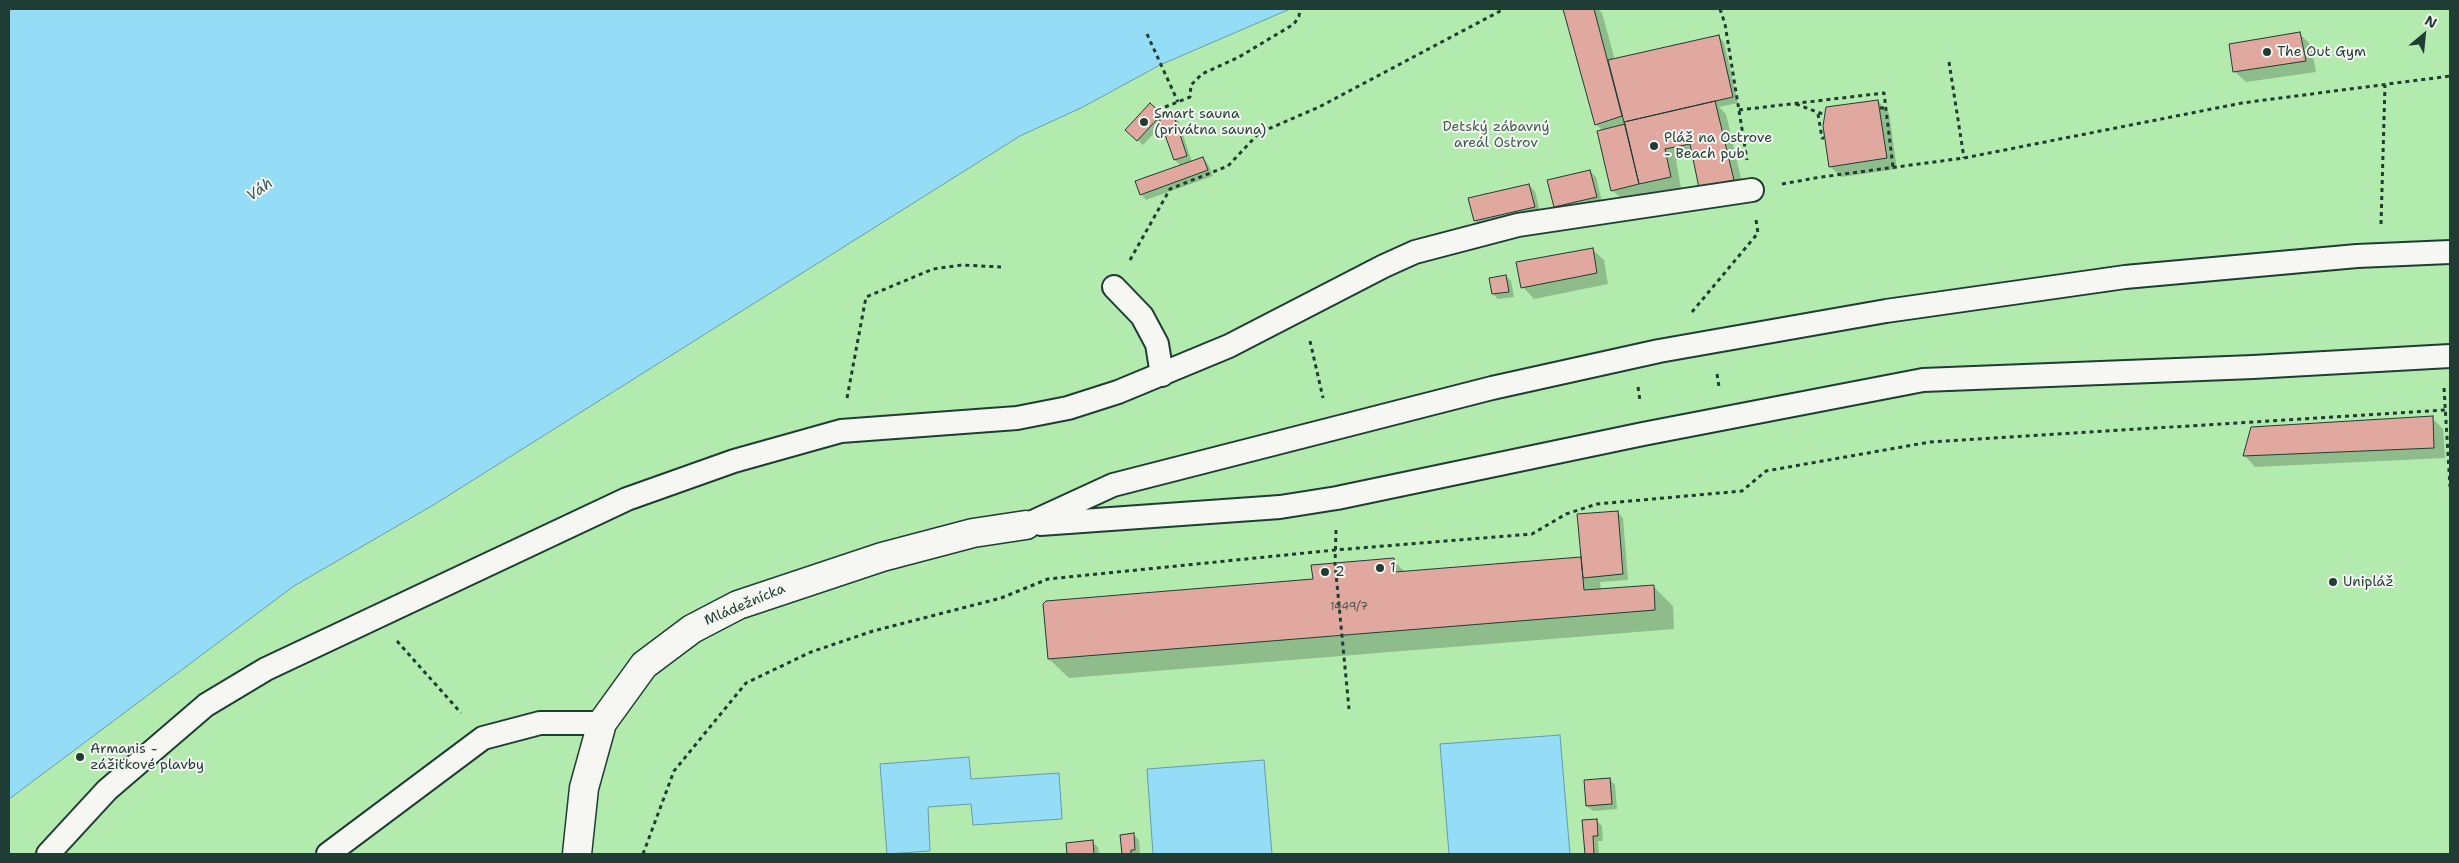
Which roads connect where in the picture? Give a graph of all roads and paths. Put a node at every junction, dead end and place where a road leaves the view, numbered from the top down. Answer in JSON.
{"nodes":[{"id":1,"x":1300,"y":9,"type":"edge"},
{"id":2,"x":1504,"y":9,"type":"edge"},
{"id":3,"x":1720,"y":9,"type":"edge"},
{"id":4,"x":1147,"y":34,"type":"dead end"},
{"id":5,"x":1949,"y":62,"type":"dead end"},
{"id":6,"x":2450,"y":76,"type":"edge"},
{"id":7,"x":2385,"y":85,"type":"junction"},
{"id":8,"x":1178,"y":102,"type":"junction"},
{"id":9,"x":1795,"y":104,"type":"junction"},
{"id":10,"x":1165,"y":107,"type":"dead end"},
{"id":11,"x":1880,"y":108,"type":"dead end"},
{"id":12,"x":1885,"y":108,"type":"junction"},
{"id":13,"x":1739,"y":110,"type":"junction"},
{"id":14,"x":1818,"y":114,"type":"junction"},
{"id":15,"x":1825,"y":115,"type":"dead end"},
{"id":16,"x":1824,"y":138,"type":"dead end"},
{"id":17,"x":1964,"y":158,"type":"junction"},
{"id":18,"x":1894,"y":167,"type":"junction"},
{"id":19,"x":1752,"y":190,"type":"junction"},
{"id":20,"x":1758,"y":233,"type":"dead end"},
{"id":21,"x":2450,"y":252,"type":"edge"},
{"id":22,"x":2380,"y":255,"type":"junction"},
{"id":23,"x":1001,"y":267,"type":"dead end"},
{"id":24,"x":1114,"y":287,"type":"joint"},
{"id":25,"x":1713,"y":341,"type":"junction"},
{"id":26,"x":1310,"y":343,"type":"dead end"},
{"id":27,"x":1659,"y":351,"type":"junction"},
{"id":28,"x":1635,"y":356,"type":"junction"},
{"id":29,"x":2447,"y":356,"type":"edge"},
{"id":30,"x":1162,"y":375,"type":"junction"},
{"id":31,"x":1324,"y":406,"type":"dead end"},
{"id":32,"x":2445,"y":410,"type":"junction"},
{"id":33,"x":1723,"y":420,"type":"junction"},
{"id":34,"x":841,"y":431,"type":"junction"},
{"id":35,"x":1643,"y":434,"type":"junction"},
{"id":36,"x":2450,"y":487,"type":"edge"},
{"id":37,"x":1026,"y":526,"type":"junction"},
{"id":38,"x":1335,"y":562,"type":"dead end"},
{"id":39,"x":375,"y":616,"type":"junction"},
{"id":40,"x":1349,"y":709,"type":"dead end"},
{"id":41,"x":602,"y":723,"type":"junction"},
{"id":42,"x":483,"y":738,"type":"junction"},
{"id":43,"x":48,"y":854,"type":"edge"},
{"id":44,"x":328,"y":854,"type":"edge"},
{"id":45,"x":577,"y":854,"type":"edge"},
{"id":46,"x":643,"y":854,"type":"edge"}],
"edges":[{"from":1,"to":8,"type":"path"},
{"from":2,"to":24,"type":"path"},
{"from":3,"to":13,"type":"path"},
{"from":4,"to":8,"type":"path"},
{"from":5,"to":17,"type":"path"},
{"from":6,"to":7,"type":"path"},
{"from":7,"to":17,"type":"path"},
{"from":7,"to":22,"type":"path"},
{"from":8,"to":10,"type":"path"},
{"from":9,"to":12,"type":"path"},
{"from":9,"to":13,"type":"path"},
{"from":9,"to":14,"type":"path"},
{"from":11,"to":12,"type":"path"},
{"from":12,"to":18,"type":"path"},
{"from":13,"to":19,"type":"path"},
{"from":14,"to":15,"type":"path"},
{"from":14,"to":16,"type":"path"},
{"from":17,"to":18,"type":"path"},
{"from":18,"to":19,"type":"path"},
{"from":19,"to":30,"type":"lane"},
{"from":20,"to":27,"type":"path"},
{"from":21,"to":22,"type":"lane"},
{"from":22,"to":25,"type":"lane"},
{"from":23,"to":34,"type":"path"},
{"from":24,"to":30,"type":"lane"},
{"from":25,"to":27,"type":"lane"},
{"from":25,"to":33,"type":"path"},
{"from":26,"to":31,"type":"path"},
{"from":27,"to":28,"type":"lane"},
{"from":28,"to":35,"type":"path"},
{"from":28,"to":37,"type":"lane"},
{"from":29,"to":32,"type":"path"},
{"from":29,"to":33,"type":"lane"},
{"from":30,"to":34,"type":"lane"},
{"from":32,"to":36,"type":"path"},
{"from":32,"to":46,"type":"path"},
{"from":33,"to":35,"type":"lane"},
{"from":34,"to":39,"type":"lane"},
{"from":35,"to":37,"type":"lane"},
{"from":37,"to":41,"type":"street","name":"Mládežnícka"},
{"from":38,"to":40,"type":"path"},
{"from":39,"to":42,"type":"path"},
{"from":39,"to":43,"type":"lane"},
{"from":41,"to":42,"type":"lane"},
{"from":41,"to":45,"type":"street","name":"Mládežnícka"},
{"from":42,"to":44,"type":"lane"}]}
